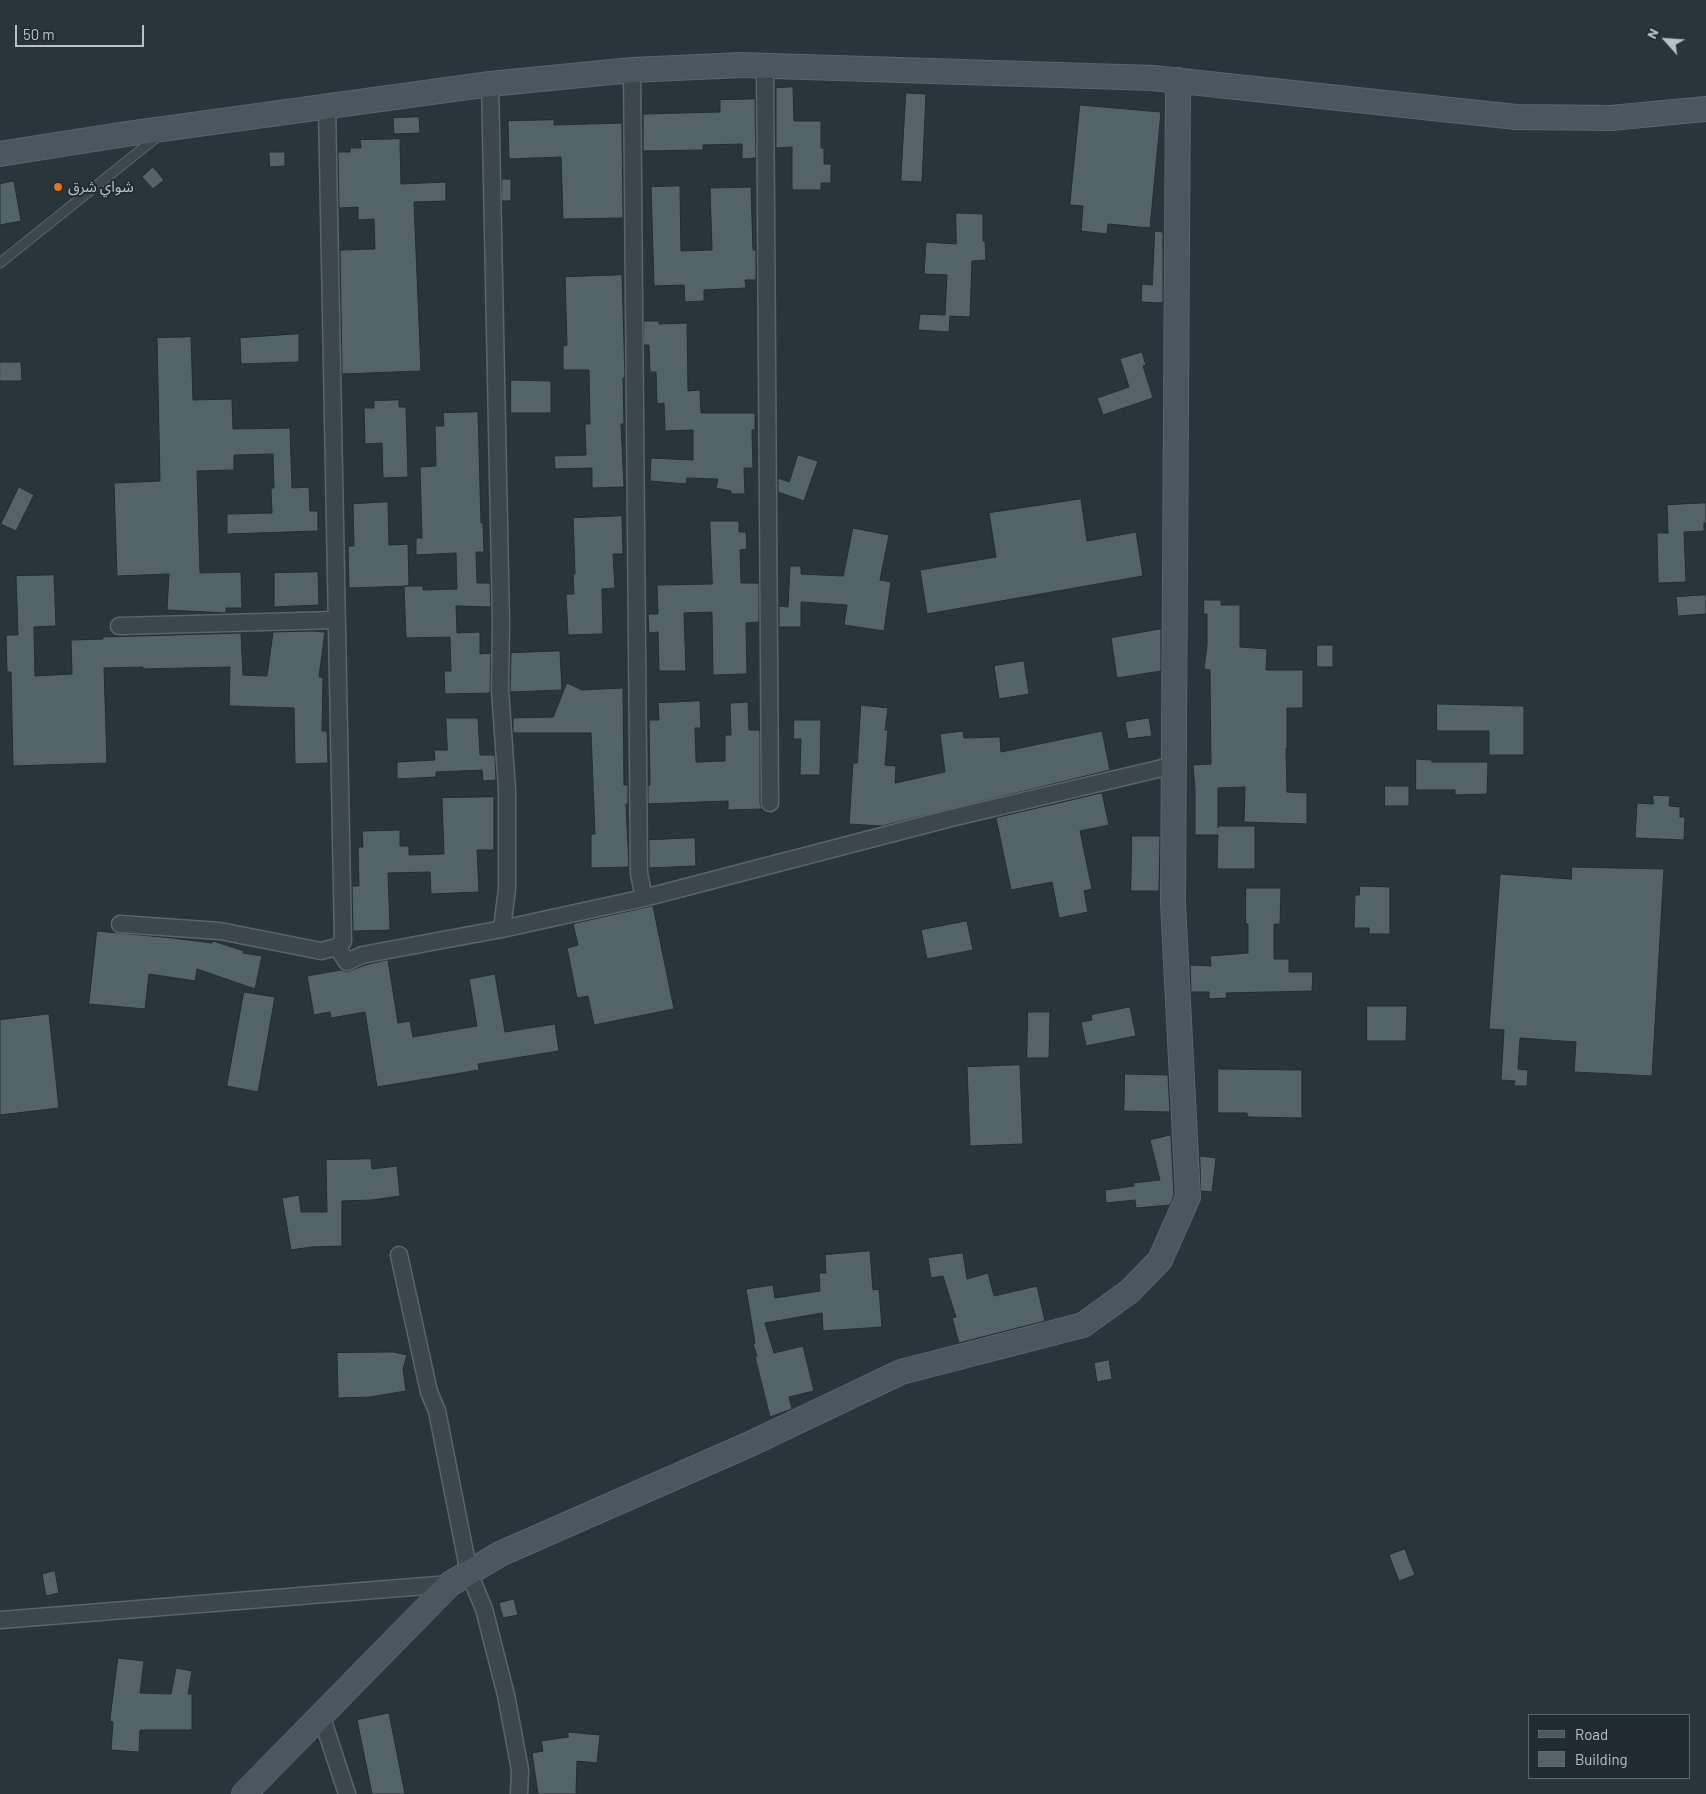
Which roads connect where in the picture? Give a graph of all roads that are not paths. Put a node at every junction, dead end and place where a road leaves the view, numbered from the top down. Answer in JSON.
{"nodes":[{"id":1,"x":765,"y":65,"type":"junction"},
{"id":2,"x":632,"y":70,"type":"junction"},
{"id":3,"x":1178,"y":80,"type":"junction"},
{"id":4,"x":490,"y":84,"type":"junction"},
{"id":5,"x":327,"y":106,"type":"junction"},
{"id":6,"x":1706,"y":109,"type":"edge"},
{"id":7,"x":167,"y":128,"type":"junction"},
{"id":8,"x":0,"y":154,"type":"edge"},
{"id":9,"x":0,"y":263,"type":"edge"},
{"id":10,"x":336,"y":620,"type":"junction"},
{"id":11,"x":119,"y":626,"type":"dead end"},
{"id":12,"x":1175,"y":765,"type":"junction"},
{"id":13,"x":770,"y":802,"type":"dead end"},
{"id":14,"x":644,"y":898,"type":"junction"},
{"id":15,"x":120,"y":924,"type":"dead end"},
{"id":16,"x":502,"y":929,"type":"junction"},
{"id":17,"x":337,"y":947,"type":"junction"},
{"id":18,"x":399,"y":1255,"type":"dead end"},
{"id":19,"x":459,"y":1579,"type":"junction"},
{"id":20,"x":0,"y":1620,"type":"edge"},
{"id":21,"x":321,"y":1715,"type":"junction"},
{"id":22,"x":244,"y":1794,"type":"edge"},
{"id":23,"x":347,"y":1794,"type":"edge"},
{"id":24,"x":519,"y":1794,"type":"edge"}],
"edges":[{"from":1,"to":2,"type":"street"},
{"from":1,"to":3,"type":"street"},
{"from":1,"to":13,"type":"street"},
{"from":2,"to":4,"type":"street"},
{"from":2,"to":14,"type":"street"},
{"from":3,"to":6,"type":"street"},
{"from":3,"to":12,"type":"street"},
{"from":4,"to":5,"type":"street"},
{"from":4,"to":16,"type":"street"},
{"from":5,"to":7,"type":"street"},
{"from":5,"to":10,"type":"street"},
{"from":7,"to":8,"type":"street"},
{"from":7,"to":9,"type":"lane"},
{"from":10,"to":11,"type":"street"},
{"from":10,"to":17,"type":"street"},
{"from":12,"to":14,"type":"street"},
{"from":12,"to":19,"type":"street"},
{"from":14,"to":16,"type":"street"},
{"from":15,"to":17,"type":"street"},
{"from":16,"to":17,"type":"street"},
{"from":18,"to":19,"type":"street"},
{"from":19,"to":20,"type":"street"},
{"from":19,"to":21,"type":"street"},
{"from":19,"to":24,"type":"street"},
{"from":21,"to":22,"type":"street"},
{"from":21,"to":23,"type":"street"}]}
